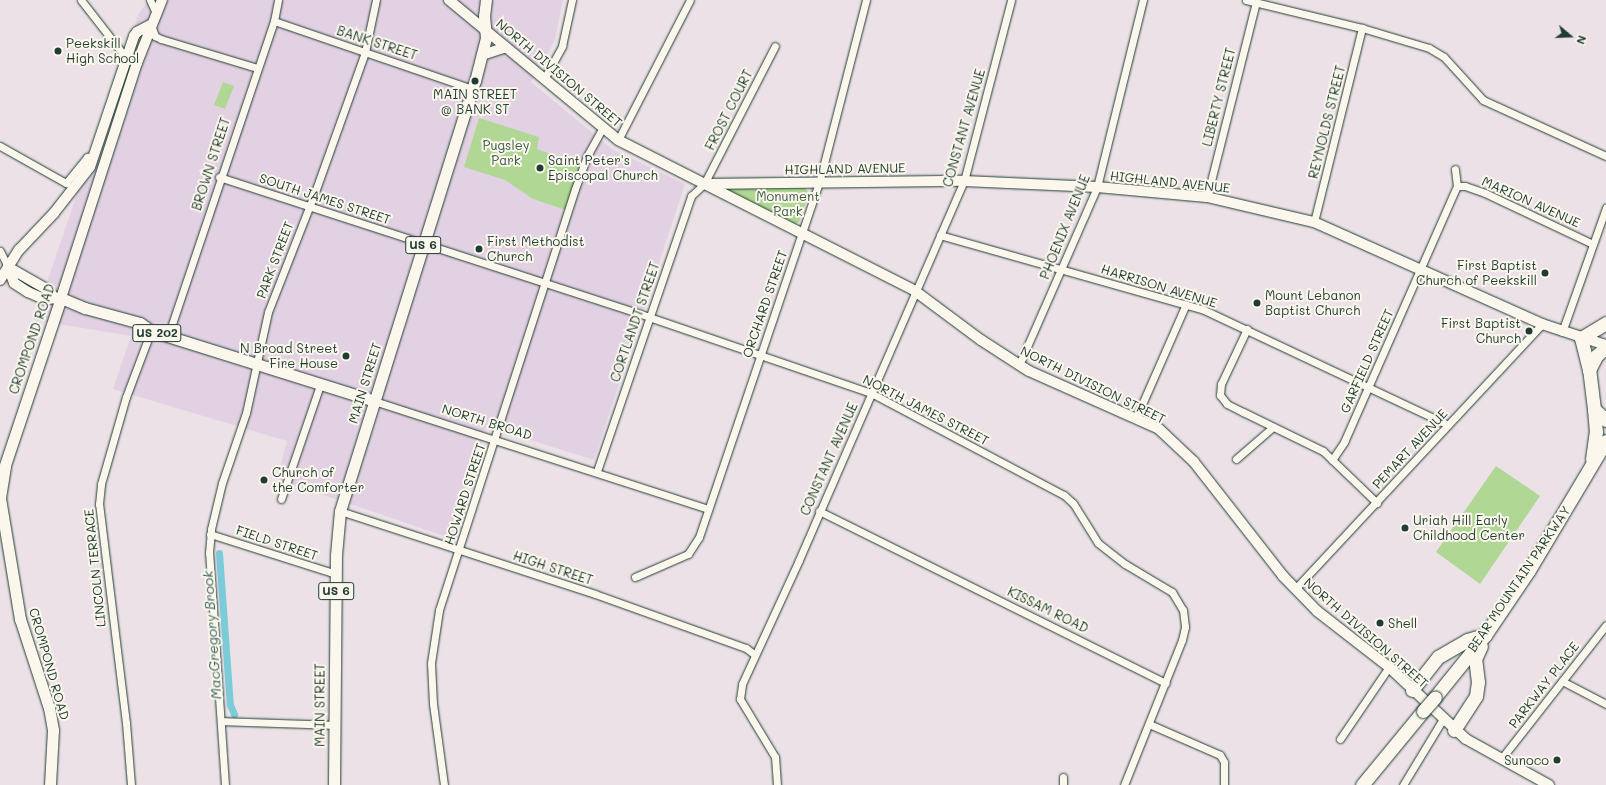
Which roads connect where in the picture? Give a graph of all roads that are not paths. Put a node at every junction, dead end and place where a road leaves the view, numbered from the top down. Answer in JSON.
{"nodes":[{"id":1,"x":81,"y":0,"type":"edge"},
{"id":2,"x":150,"y":0,"type":"edge"},
{"id":3,"x":162,"y":0,"type":"edge"},
{"id":4,"x":278,"y":0,"type":"edge"},
{"id":5,"x":376,"y":0,"type":"edge"},
{"id":6,"x":449,"y":0,"type":"edge"},
{"id":7,"x":486,"y":0,"type":"edge"},
{"id":8,"x":572,"y":0,"type":"edge"},
{"id":9,"x":690,"y":0,"type":"edge"},
{"id":10,"x":866,"y":0,"type":"edge"},
{"id":11,"x":1011,"y":0,"type":"edge"},
{"id":12,"x":1143,"y":0,"type":"edge"},
{"id":13,"x":1246,"y":0,"type":"edge"},
{"id":14,"x":1256,"y":2,"type":"junction"},
{"id":15,"x":156,"y":13,"type":"junction"},
{"id":16,"x":274,"y":21,"type":"junction"},
{"id":17,"x":150,"y":25,"type":"junction"},
{"id":18,"x":485,"y":28,"type":"junction"},
{"id":19,"x":1362,"y":28,"type":"junction"},
{"id":20,"x":775,"y":46,"type":"dead end"},
{"id":21,"x":506,"y":47,"type":"junction"},
{"id":22,"x":365,"y":52,"type":"junction"},
{"id":23,"x":482,"y":54,"type":"junction"},
{"id":24,"x":127,"y":59,"type":"junction"},
{"id":25,"x":256,"y":68,"type":"junction"},
{"id":26,"x":544,"y":80,"type":"junction"},
{"id":27,"x":473,"y":88,"type":"junction"},
{"id":28,"x":602,"y":129,"type":"junction"},
{"id":29,"x":618,"y":140,"type":"junction"},
{"id":30,"x":0,"y":146,"type":"edge"},
{"id":31,"x":94,"y":156,"type":"junction"},
{"id":32,"x":1606,"y":156,"type":"edge"},
{"id":33,"x":1455,"y":170,"type":"dead end"},
{"id":34,"x":219,"y":177,"type":"junction"},
{"id":35,"x":964,"y":181,"type":"junction"},
{"id":36,"x":819,"y":182,"type":"junction"},
{"id":37,"x":704,"y":184,"type":"junction"},
{"id":38,"x":1457,"y":186,"type":"junction"},
{"id":39,"x":1097,"y":187,"type":"junction"},
{"id":40,"x":1207,"y":197,"type":"junction"},
{"id":41,"x":308,"y":206,"type":"junction"},
{"id":42,"x":1606,"y":208,"type":"edge"},
{"id":43,"x":1314,"y":222,"type":"junction"},
{"id":44,"x":802,"y":234,"type":"junction"},
{"id":45,"x":940,"y":235,"type":"junction"},
{"id":46,"x":424,"y":244,"type":"junction"},
{"id":47,"x":1593,"y":244,"type":"junction"},
{"id":48,"x":0,"y":251,"type":"edge"},
{"id":49,"x":8,"y":267,"type":"junction"},
{"id":50,"x":1061,"y":269,"type":"junction"},
{"id":51,"x":1420,"y":270,"type":"junction"},
{"id":52,"x":0,"y":277,"type":"edge"},
{"id":53,"x":546,"y":283,"type":"junction"},
{"id":54,"x":915,"y":291,"type":"junction"},
{"id":55,"x":57,"y":297,"type":"junction"},
{"id":56,"x":1186,"y":304,"type":"junction"},
{"id":57,"x":649,"y":317,"type":"junction"},
{"id":58,"x":1606,"y":323,"type":"edge"},
{"id":59,"x":1542,"y":324,"type":"junction"},
{"id":60,"x":1247,"y":329,"type":"junction"},
{"id":61,"x":151,"y":331,"type":"junction"},
{"id":62,"x":1562,"y":332,"type":"junction"},
{"id":63,"x":168,"y":336,"type":"junction"},
{"id":64,"x":1581,"y":338,"type":"junction"},
{"id":65,"x":1606,"y":346,"type":"edge"},
{"id":66,"x":760,"y":354,"type":"junction"},
{"id":67,"x":256,"y":364,"type":"junction"},
{"id":68,"x":1019,"y":366,"type":"junction"},
{"id":69,"x":1590,"y":370,"type":"junction"},
{"id":70,"x":320,"y":385,"type":"junction"},
{"id":71,"x":1368,"y":387,"type":"junction"},
{"id":72,"x":871,"y":393,"type":"junction"},
{"id":73,"x":374,"y":402,"type":"junction"},
{"id":74,"x":1594,"y":409,"type":"junction"},
{"id":75,"x":1136,"y":418,"type":"junction"},
{"id":76,"x":1606,"y":420,"type":"edge"},
{"id":77,"x":1448,"y":425,"type":"junction"},
{"id":78,"x":1272,"y":427,"type":"junction"},
{"id":79,"x":495,"y":439,"type":"junction"},
{"id":80,"x":1606,"y":441,"type":"edge"},
{"id":81,"x":1606,"y":456,"type":"edge"},
{"id":82,"x":1236,"y":459,"type":"dead end"},
{"id":83,"x":1332,"y":460,"type":"junction"},
{"id":84,"x":1593,"y":466,"type":"junction"},
{"id":85,"x":597,"y":471,"type":"junction"},
{"id":86,"x":0,"y":483,"type":"edge"},
{"id":87,"x":281,"y":499,"type":"dead end"},
{"id":88,"x":1377,"y":503,"type":"junction"},
{"id":89,"x":708,"y":508,"type":"junction"},
{"id":90,"x":340,"y":511,"type":"junction"},
{"id":91,"x":819,"y":511,"type":"junction"},
{"id":92,"x":210,"y":534,"type":"junction"},
{"id":93,"x":460,"y":551,"type":"junction"},
{"id":94,"x":336,"y":574,"type":"junction"},
{"id":95,"x":635,"y":577,"type":"dead end"},
{"id":96,"x":1295,"y":589,"type":"junction"},
{"id":97,"x":1606,"y":625,"type":"edge"},
{"id":98,"x":1484,"y":635,"type":"junction"},
{"id":99,"x":755,"y":655,"type":"junction"},
{"id":100,"x":1442,"y":655,"type":"junction"},
{"id":101,"x":1461,"y":663,"type":"junction"},
{"id":102,"x":1389,"y":667,"type":"junction"},
{"id":103,"x":1477,"y":678,"type":"junction"},
{"id":104,"x":1447,"y":681,"type":"junction"},
{"id":105,"x":1562,"y":681,"type":"junction"},
{"id":106,"x":1166,"y":683,"type":"junction"},
{"id":107,"x":1412,"y":690,"type":"junction"},
{"id":108,"x":1606,"y":704,"type":"edge"},
{"id":109,"x":1443,"y":719,"type":"junction"},
{"id":110,"x":221,"y":721,"type":"junction"},
{"id":111,"x":1150,"y":724,"type":"junction"},
{"id":112,"x":334,"y":725,"type":"junction"},
{"id":113,"x":1454,"y":730,"type":"junction"},
{"id":114,"x":1340,"y":739,"type":"dead end"},
{"id":115,"x":1501,"y":759,"type":"junction"},
{"id":116,"x":50,"y":785,"type":"edge"},
{"id":117,"x":130,"y":785,"type":"edge"},
{"id":118,"x":225,"y":785,"type":"edge"},
{"id":119,"x":334,"y":785,"type":"edge"},
{"id":120,"x":444,"y":785,"type":"edge"},
{"id":121,"x":777,"y":785,"type":"edge"},
{"id":122,"x":1124,"y":785,"type":"edge"},
{"id":123,"x":1224,"y":785,"type":"edge"},
{"id":124,"x":1362,"y":785,"type":"edge"},
{"id":125,"x":1403,"y":785,"type":"edge"},
{"id":126,"x":1549,"y":785,"type":"edge"}],
"edges":[{"from":1,"to":24,"type":"street"},
{"from":2,"to":15,"type":"street"},
{"from":3,"to":15,"type":"street","name":"CROMPOND ROAD"},
{"from":4,"to":16,"type":"street","name":"BROWN STREET"},
{"from":5,"to":22,"type":"street","name":"PARK STREET"},
{"from":6,"to":18,"type":"street","name":"NORTH DIVISION STREET"},
{"from":7,"to":18,"type":"main road","name":"MAIN STREET","number":"US 6"},
{"from":8,"to":26,"type":"street"},
{"from":9,"to":29,"type":"street"},
{"from":10,"to":36,"type":"street","name":"ORCHARD STREET"},
{"from":11,"to":35,"type":"street","name":"CONSTANT AVENUE"},
{"from":12,"to":39,"type":"street","name":"PHOENIX AVENUE"},
{"from":13,"to":14,"type":"street"},
{"from":14,"to":19,"type":"street"},
{"from":14,"to":40,"type":"street","name":"LIBERTY STREET"},
{"from":15,"to":17,"type":"street","name":"CROMPOND ROAD"},
{"from":16,"to":22,"type":"street","name":"BANK STREET"},
{"from":16,"to":25,"type":"street","name":"BROWN STREET"},
{"from":17,"to":24,"type":"street"},
{"from":17,"to":25,"type":"street"},
{"from":17,"to":55,"type":"street","name":"CROMPOND ROAD"},
{"from":18,"to":21,"type":"street","name":"NORTH DIVISION STREET"},
{"from":18,"to":23,"type":"main road","name":"MAIN STREET","number":"US 6"},
{"from":19,"to":32,"type":"street"},
{"from":19,"to":43,"type":"street","name":"REYNOLDS STREET"},
{"from":20,"to":37,"type":"street","name":"FROST COURT"},
{"from":21,"to":23,"type":"street"},
{"from":21,"to":26,"type":"street","name":"NORTH DIVISION STREET"},
{"from":22,"to":27,"type":"street","name":"BANK STREET"},
{"from":22,"to":41,"type":"street","name":"PARK STREET"},
{"from":23,"to":27,"type":"main road","name":"MAIN STREET","number":"US 6"},
{"from":24,"to":31,"type":"street"},
{"from":25,"to":34,"type":"street","name":"BROWN STREET"},
{"from":26,"to":28,"type":"street","name":"NORTH DIVISION STREET"},
{"from":27,"to":46,"type":"main road","name":"MAIN STREET","number":"US 6"},
{"from":28,"to":29,"type":"street","name":"NORTH DIVISION STREET"},
{"from":28,"to":53,"type":"street","name":"HOWARD STREET"},
{"from":29,"to":37,"type":"street","name":"NORTH DIVISION STREET"},
{"from":30,"to":31,"type":"street"},
{"from":31,"to":49,"type":"street"},
{"from":33,"to":38,"type":"street"},
{"from":34,"to":41,"type":"street","name":"SOUTH JAMES STREET"},
{"from":34,"to":63,"type":"street","name":"BROWN STREET"},
{"from":35,"to":36,"type":"street","name":"HIGHLAND AVENUE"},
{"from":35,"to":39,"type":"street","name":"HIGHLAND AVENUE"},
{"from":35,"to":45,"type":"street","name":"CONSTANT AVENUE"},
{"from":36,"to":37,"type":"street","name":"HIGHLAND AVENUE"},
{"from":36,"to":44,"type":"street","name":"ORCHARD STREET"},
{"from":37,"to":44,"type":"street","name":"NORTH DIVISION STREET"},
{"from":37,"to":57,"type":"street","name":"CORTLANDT STREET"},
{"from":38,"to":47,"type":"street","name":"MARION AVENUE"},
{"from":38,"to":51,"type":"street","name":"GARFIELD STREET"},
{"from":39,"to":40,"type":"street","name":"HIGHLAND AVENUE"},
{"from":39,"to":50,"type":"street","name":"PHOENIX AVENUE"},
{"from":40,"to":43,"type":"street","name":"HIGHLAND AVENUE"},
{"from":41,"to":46,"type":"street","name":"SOUTH JAMES STREET"},
{"from":41,"to":67,"type":"street","name":"PARK STREET"},
{"from":42,"to":47,"type":"street"},
{"from":43,"to":51,"type":"street","name":"HIGHLAND AVENUE"},
{"from":44,"to":54,"type":"street","name":"NORTH DIVISION STREET"},
{"from":44,"to":66,"type":"street","name":"ORCHARD STREET"},
{"from":45,"to":50,"type":"street","name":"HARRISON AVENUE"},
{"from":45,"to":54,"type":"street","name":"CONSTANT AVENUE"},
{"from":46,"to":53,"type":"street","name":"NORTH JAMES STREET"},
{"from":46,"to":73,"type":"main road","name":"MAIN STREET","number":"US 6"},
{"from":47,"to":62,"type":"street"},
{"from":48,"to":49,"type":"street"},
{"from":49,"to":52,"type":"street"},
{"from":49,"to":55,"type":"street"},
{"from":50,"to":56,"type":"street","name":"HARRISON AVENUE"},
{"from":50,"to":68,"type":"street","name":"PHOENIX AVENUE"},
{"from":51,"to":59,"type":"street","name":"HIGHLAND AVENUE"},
{"from":51,"to":71,"type":"street","name":"GARFIELD STREET"},
{"from":53,"to":57,"type":"street","name":"NORTH JAMES STREET"},
{"from":53,"to":79,"type":"street","name":"HOWARD STREET"},
{"from":54,"to":68,"type":"street","name":"NORTH DIVISION STREET"},
{"from":54,"to":72,"type":"street","name":"CONSTANT AVENUE"},
{"from":55,"to":61,"type":"main road","number":"US 202"},
{"from":55,"to":86,"type":"main road","name":"CROMPOND ROAD"},
{"from":56,"to":60,"type":"street","name":"HARRISON AVENUE"},
{"from":56,"to":75,"type":"street"},
{"from":57,"to":66,"type":"street","name":"NORTH JAMES STREET"},
{"from":57,"to":85,"type":"street","name":"CORTLANDT STREET"},
{"from":58,"to":64,"type":"highway"},
{"from":59,"to":62,"type":"street","name":"HIGHLAND AVENUE"},
{"from":59,"to":77,"type":"street","name":"PEMART AVENUE"},
{"from":60,"to":71,"type":"street","name":"HARRISON AVENUE"},
{"from":60,"to":78,"type":"street"},
{"from":61,"to":63,"type":"main road","number":"US 202"},
{"from":61,"to":117,"type":"street","name":"LINCOLN TERRACE"},
{"from":62,"to":64,"type":"street","name":"HIGHLAND AVENUE"},
{"from":63,"to":67,"type":"main road","number":"US 202"},
{"from":64,"to":65,"type":"street","name":"HIGHLAND AVENUE"},
{"from":64,"to":69,"type":"highway"},
{"from":65,"to":69,"type":"highway"},
{"from":66,"to":72,"type":"street","name":"NORTH JAMES STREET"},
{"from":66,"to":89,"type":"street","name":"ORCHARD STREET"},
{"from":67,"to":70,"type":"main road","name":"NORTH BROAD","number":"US 202"},
{"from":67,"to":92,"type":"street","name":"PARK STREET"},
{"from":68,"to":75,"type":"street","name":"NORTH DIVISION STREET"},
{"from":69,"to":74,"type":"highway"},
{"from":70,"to":73,"type":"main road","name":"NORTH BROAD","number":"US 202"},
{"from":70,"to":87,"type":"street"},
{"from":71,"to":77,"type":"street","name":"HARRISON AVENUE"},
{"from":71,"to":83,"type":"street","name":"GARFIELD STREET"},
{"from":72,"to":91,"type":"street","name":"CONSTANT AVENUE"},
{"from":72,"to":106,"type":"street","name":"NORTH JAMES STREET"},
{"from":73,"to":79,"type":"street","name":"NORTH BROAD"},
{"from":73,"to":90,"type":"main road","name":"MAIN STREET","number":"US 6"},
{"from":74,"to":76,"type":"highway"},
{"from":74,"to":84,"type":"highway"},
{"from":75,"to":96,"type":"street","name":"NORTH DIVISION STREET"},
{"from":77,"to":88,"type":"street","name":"PEMART AVENUE"},
{"from":78,"to":82,"type":"street"},
{"from":78,"to":83,"type":"street"},
{"from":79,"to":85,"type":"street","name":"NORTH BROAD"},
{"from":79,"to":93,"type":"street","name":"HOWARD STREET"},
{"from":80,"to":84,"type":"highway","name":"BEAR MOUNTAIN PARKWAY"},
{"from":81,"to":84,"type":"highway"},
{"from":83,"to":88,"type":"street"},
{"from":84,"to":98,"type":"highway","name":"BEAR MOUNTAIN PARKWAY"},
{"from":85,"to":89,"type":"street","name":"NORTH BROAD"},
{"from":86,"to":116,"type":"main road","name":"CROMPOND ROAD"},
{"from":88,"to":96,"type":"street","name":"PEMART AVENUE"},
{"from":89,"to":95,"type":"street","name":"ORCHARD STREET"},
{"from":90,"to":93,"type":"street","name":"HIGH STREET"},
{"from":90,"to":94,"type":"main road","name":"MAIN STREET","number":"US 6"},
{"from":91,"to":99,"type":"street","name":"CONSTANT AVENUE"},
{"from":91,"to":106,"type":"street","name":"KISSAM ROAD"},
{"from":92,"to":94,"type":"street","name":"FIELD STREET"},
{"from":92,"to":110,"type":"street","name":"PARK STREET"},
{"from":93,"to":99,"type":"street","name":"HIGH STREET"},
{"from":93,"to":120,"type":"street","name":"HOWARD STREET"},
{"from":94,"to":112,"type":"main road","name":"MAIN STREET","number":"US 6"},
{"from":96,"to":102,"type":"street","name":"NORTH DIVISION STREET"},
{"from":97,"to":105,"type":"street","name":"PARKWAY PLACE"},
{"from":98,"to":100,"type":"highway"},
{"from":98,"to":101,"type":"highway","name":"BEAR MOUNTAIN PARKWAY"},
{"from":98,"to":103,"type":"highway"},
{"from":99,"to":121,"type":"street","name":"CONSTANT AVENUE"},
{"from":100,"to":101,"type":"highway"},
{"from":100,"to":107,"type":"highway"},
{"from":101,"to":104,"type":"highway","name":"BEAR MOUNTAIN PARKWAY"},
{"from":102,"to":107,"type":"street","name":"NORTH DIVISION STREET"},
{"from":102,"to":114,"type":"street"},
{"from":103,"to":104,"type":"highway"},
{"from":103,"to":113,"type":"highway"},
{"from":104,"to":124,"type":"highway","name":"BEAR MOUNTAIN PARKWAY","bridge":true},
{"from":105,"to":108,"type":"street"},
{"from":105,"to":115,"type":"street","name":"PARKWAY PLACE"},
{"from":106,"to":111,"type":"street"},
{"from":107,"to":109,"type":"street","name":"NORTH DIVISION STREET"},
{"from":109,"to":113,"type":"street","name":"NORTH DIVISION STREET"},
{"from":109,"to":125,"type":"street"},
{"from":110,"to":112,"type":"street"},
{"from":110,"to":118,"type":"street"},
{"from":111,"to":122,"type":"street"},
{"from":111,"to":123,"type":"street"},
{"from":112,"to":119,"type":"main road","name":"MAIN STREET","number":"US 6"},
{"from":113,"to":115,"type":"street","name":"NORTH DIVISION STREET"},
{"from":115,"to":126,"type":"street","name":"NORTH DIVISION STREET"}]}
